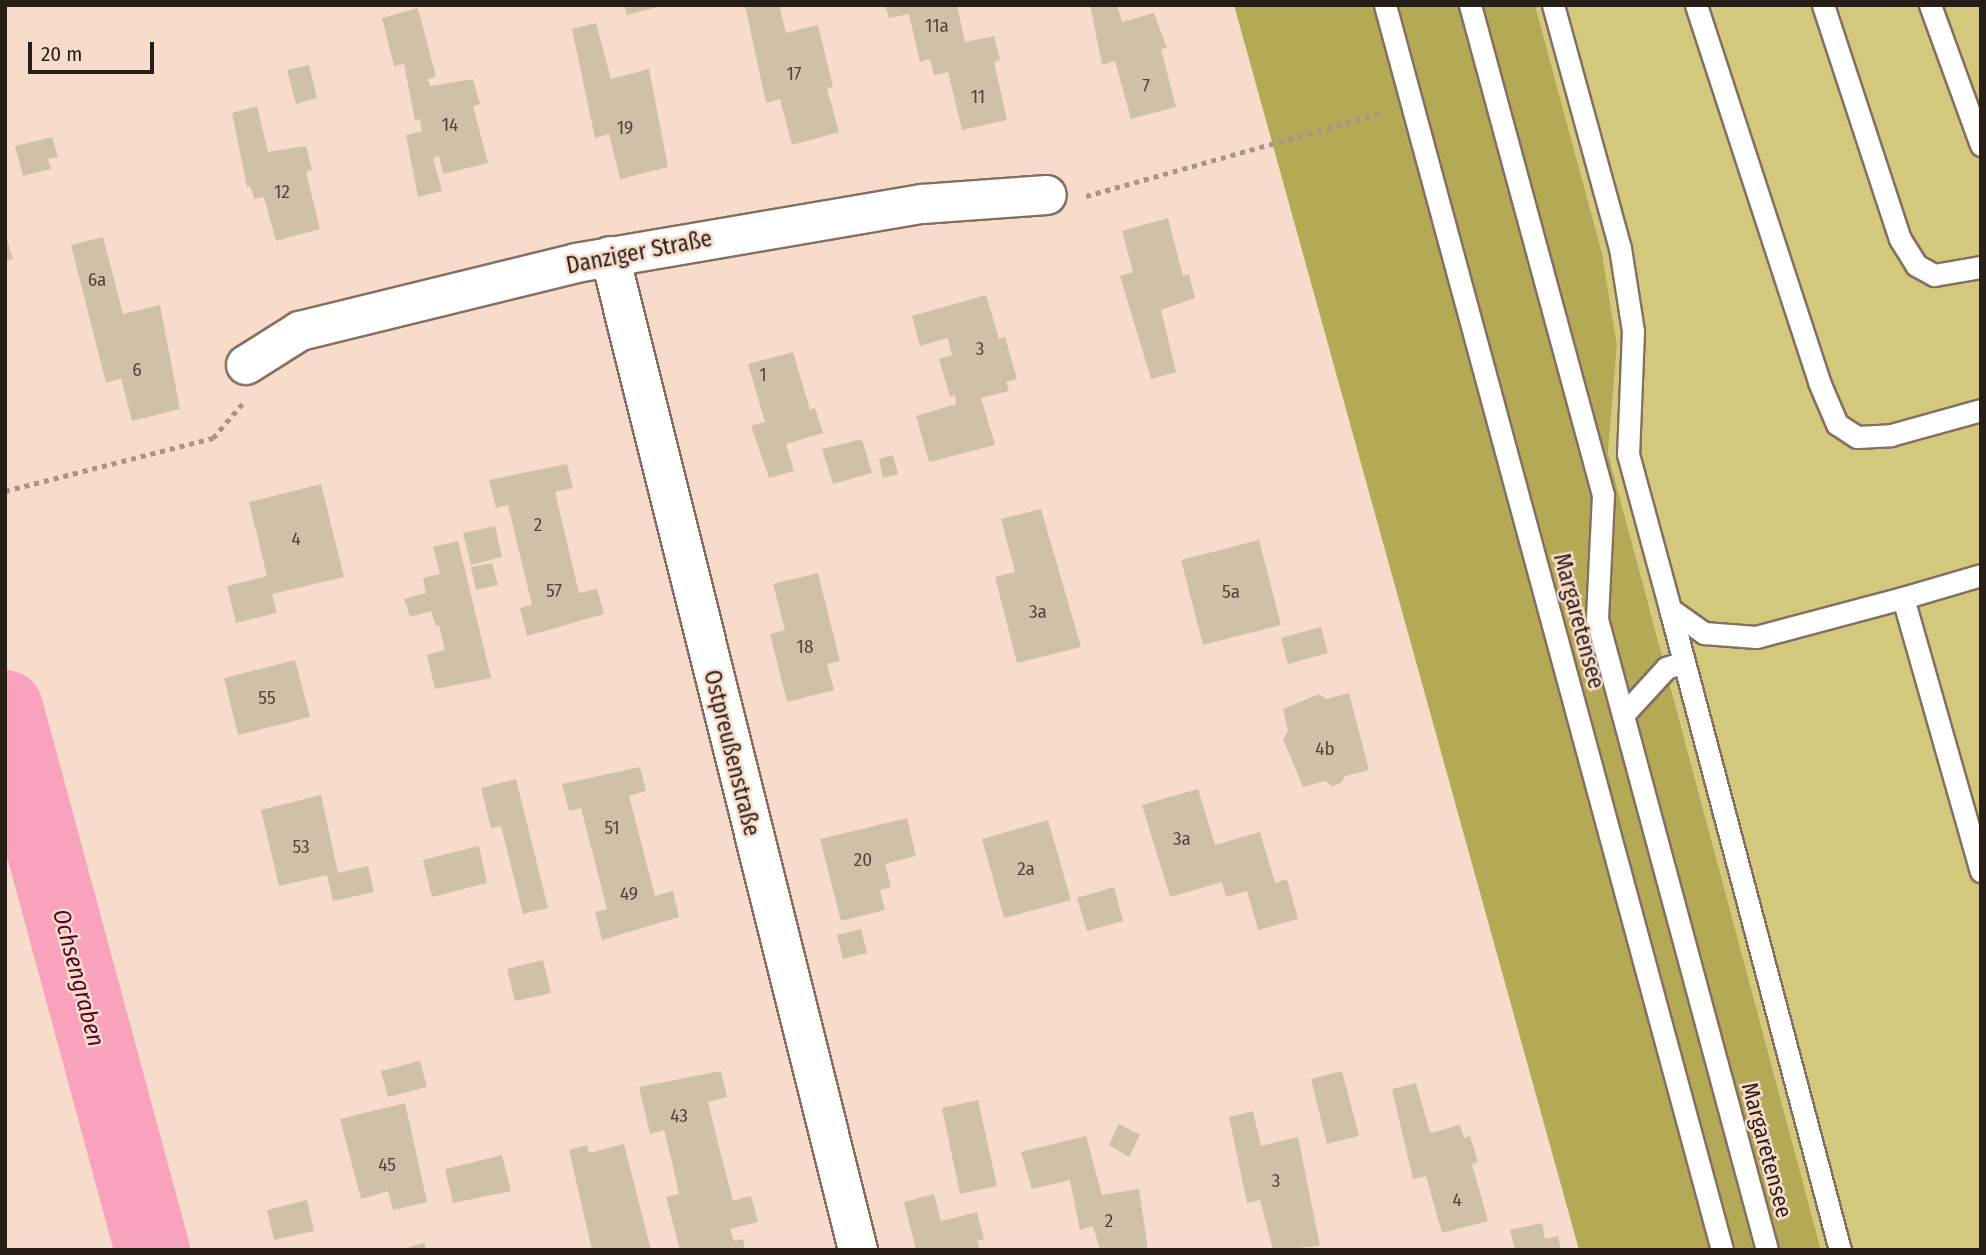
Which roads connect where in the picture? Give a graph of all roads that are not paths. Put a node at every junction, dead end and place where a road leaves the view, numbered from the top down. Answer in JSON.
{"nodes":[{"id":1,"x":1385,"y":5,"type":"edge"},
{"id":2,"x":1470,"y":5,"type":"edge"},
{"id":3,"x":1553,"y":5,"type":"edge"},
{"id":4,"x":1696,"y":5,"type":"edge"},
{"id":5,"x":1823,"y":5,"type":"edge"},
{"id":6,"x":1930,"y":5,"type":"edge"},
{"id":7,"x":1981,"y":145,"type":"edge"},
{"id":8,"x":1047,"y":195,"type":"road end"},
{"id":9,"x":610,"y":256,"type":"junction"},
{"id":10,"x":1981,"y":267,"type":"edge"},
{"id":11,"x":246,"y":365,"type":"road end"},
{"id":12,"x":1981,"y":410,"type":"edge"},
{"id":13,"x":1628,"y":454,"type":"junction"},
{"id":14,"x":1603,"y":495,"type":"junction"},
{"id":15,"x":1981,"y":576,"type":"edge"},
{"id":16,"x":1903,"y":598,"type":"junction"},
{"id":17,"x":1670,"y":609,"type":"junction"},
{"id":18,"x":1684,"y":662,"type":"junction"},
{"id":19,"x":1623,"y":715,"type":"junction"},
{"id":20,"x":1981,"y":871,"type":"edge"},
{"id":21,"x":858,"y":1250,"type":"edge"},
{"id":22,"x":1722,"y":1250,"type":"edge"},
{"id":23,"x":1767,"y":1250,"type":"edge"},
{"id":24,"x":1840,"y":1250,"type":"edge"}],
"edges":[{"from":1,"to":22,"type":"lane","name":"Margaretensee"},
{"from":2,"to":14,"type":"lane","name":"Margaretensee"},
{"from":3,"to":13,"type":"lane"},
{"from":4,"to":12,"type":"lane"},
{"from":5,"to":10,"type":"lane"},
{"from":6,"to":7,"type":"lane"},
{"from":8,"to":9,"type":"street","name":"Danziger Straße"},
{"from":9,"to":11,"type":"street","name":"Danziger Straße"},
{"from":9,"to":21,"type":"street","name":"Ostpreußenstraße"},
{"from":13,"to":14,"type":"lane"},
{"from":13,"to":17,"type":"lane"},
{"from":14,"to":19,"type":"lane","name":"Margaretensee"},
{"from":15,"to":16,"type":"lane"},
{"from":16,"to":17,"type":"lane"},
{"from":16,"to":20,"type":"lane"},
{"from":17,"to":18,"type":"lane"},
{"from":18,"to":19,"type":"lane"},
{"from":18,"to":24,"type":"lane"},
{"from":19,"to":23,"type":"lane","name":"Margaretensee"}]}
